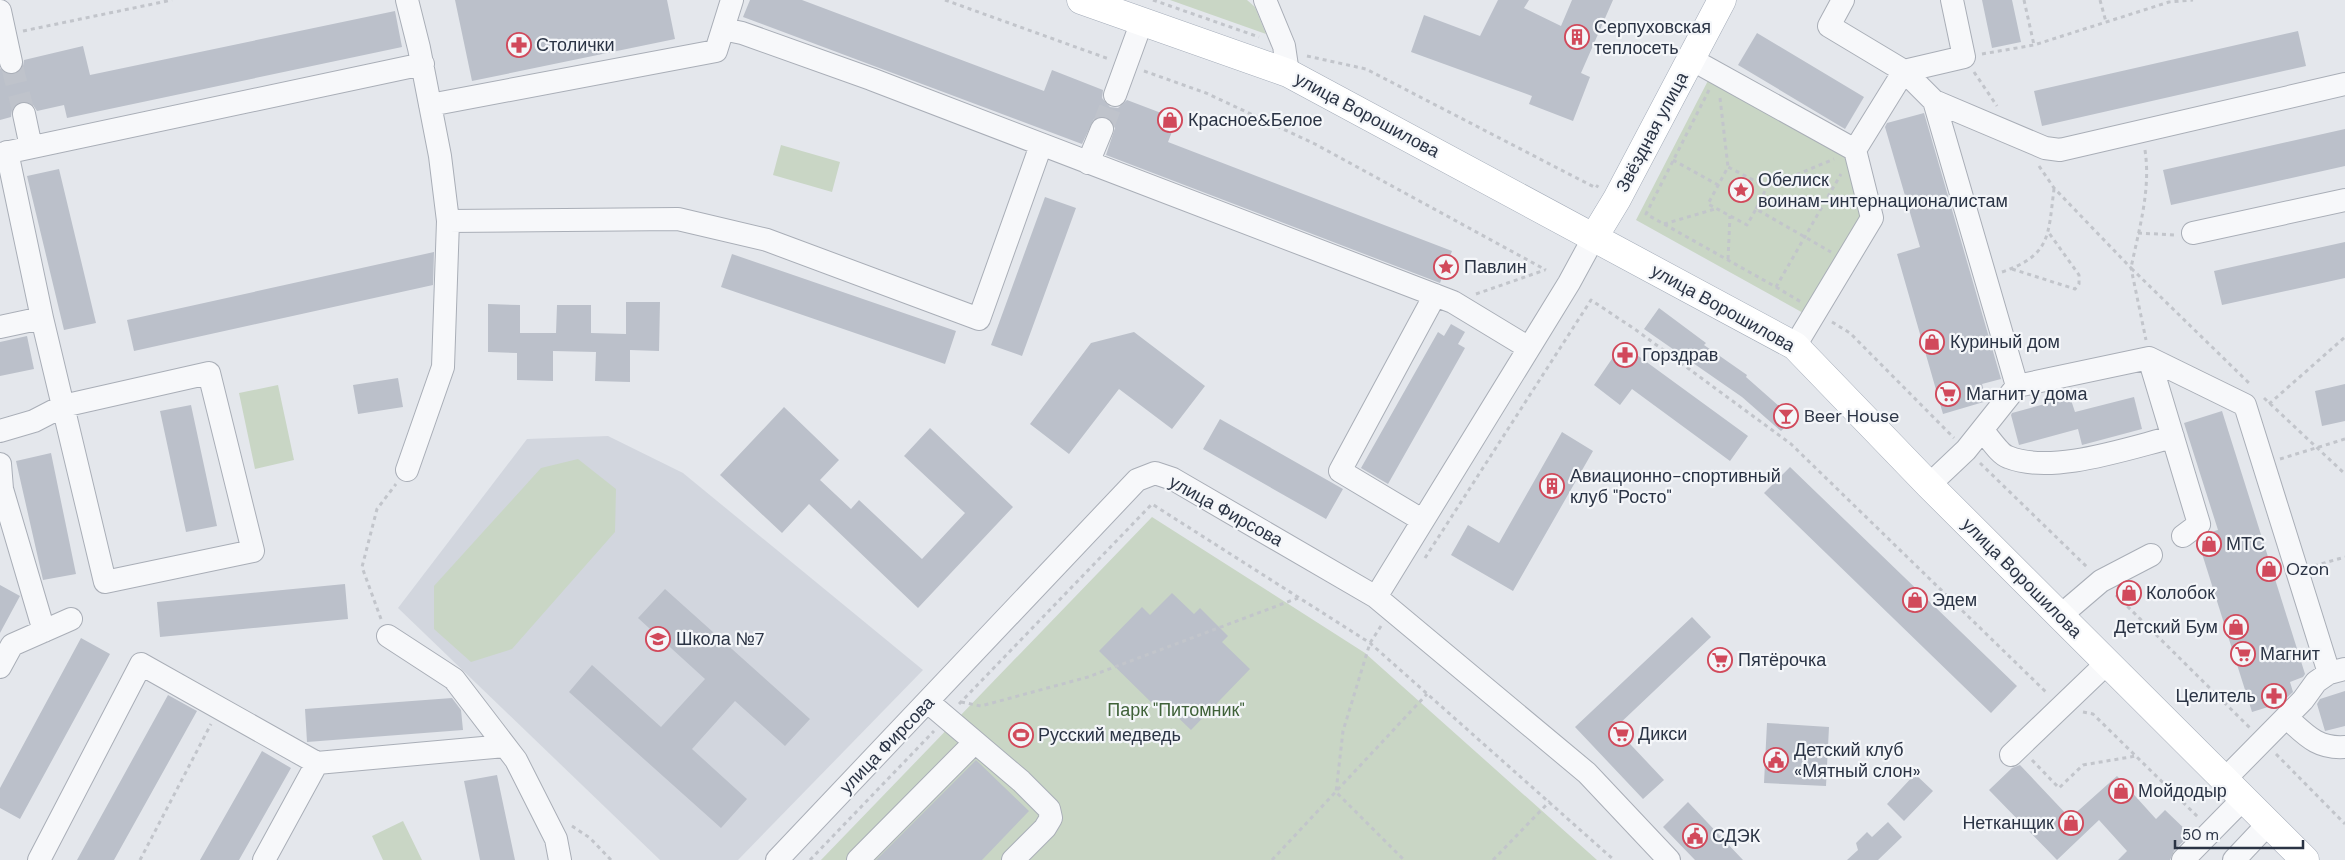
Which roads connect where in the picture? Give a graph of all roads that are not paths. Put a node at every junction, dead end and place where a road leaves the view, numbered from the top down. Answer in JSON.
{"nodes":[{"id":1,"x":408,"y":0,"type":"edge"},
{"id":2,"x":732,"y":0,"type":"edge"},
{"id":3,"x":1265,"y":0,"type":"edge"},
{"id":4,"x":1722,"y":0,"type":"edge"},
{"id":5,"x":1843,"y":0,"type":"edge"},
{"id":6,"x":1952,"y":0,"type":"edge"},
{"id":7,"x":1101,"y":2,"type":"edge"},
{"id":8,"x":0,"y":11,"type":"edge"},
{"id":9,"x":1148,"y":11,"type":"edge"},
{"id":10,"x":723,"y":29,"type":"junction"},
{"id":11,"x":1691,"y":59,"type":"junction"},
{"id":12,"x":11,"y":62,"type":"tunnel mouth"},
{"id":13,"x":423,"y":64,"type":"junction"},
{"id":14,"x":1904,"y":70,"type":"junction"},
{"id":15,"x":1288,"y":73,"type":"junction"},
{"id":16,"x":2345,"y":84,"type":"edge"},
{"id":17,"x":1115,"y":95,"type":"tunnel mouth"},
{"id":18,"x":1934,"y":101,"type":"junction"},
{"id":19,"x":430,"y":105,"type":"junction"},
{"id":20,"x":24,"y":114,"type":"tunnel mouth"},
{"id":21,"x":1102,"y":129,"type":"tunnel mouth"},
{"id":22,"x":1041,"y":145,"type":"junction"},
{"id":23,"x":31,"y":147,"type":"junction"},
{"id":24,"x":1855,"y":150,"type":"junction"},
{"id":25,"x":4,"y":153,"type":"edge"},
{"id":26,"x":1088,"y":163,"type":"junction"},
{"id":27,"x":2345,"y":200,"type":"edge"},
{"id":28,"x":448,"y":221,"type":"junction"},
{"id":29,"x":2193,"y":232,"type":"road end"},
{"id":30,"x":1594,"y":237,"type":"junction"},
{"id":31,"x":1444,"y":299,"type":"junction"},
{"id":32,"x":42,"y":318,"type":"junction"},
{"id":33,"x":0,"y":328,"type":"edge"},
{"id":34,"x":1795,"y":346,"type":"junction"},
{"id":35,"x":1529,"y":348,"type":"junction"},
{"id":36,"x":2150,"y":358,"type":"junction"},
{"id":37,"x":2017,"y":386,"type":"junction"},
{"id":38,"x":63,"y":406,"type":"junction"},
{"id":39,"x":1982,"y":430,"type":"junction"},
{"id":40,"x":0,"y":431,"type":"edge"},
{"id":41,"x":2173,"y":437,"type":"junction"},
{"id":42,"x":0,"y":464,"type":"edge"},
{"id":43,"x":407,"y":470,"type":"road end"},
{"id":44,"x":1929,"y":485,"type":"junction"},
{"id":45,"x":1422,"y":520,"type":"junction"},
{"id":46,"x":2183,"y":536,"type":"dead end"},
{"id":47,"x":2151,"y":555,"type":"dead end"},
{"id":48,"x":1384,"y":604,"type":"junction"},
{"id":49,"x":2060,"y":616,"type":"junction"},
{"id":50,"x":71,"y":619,"type":"dead end"},
{"id":51,"x":44,"y":631,"type":"junction"},
{"id":52,"x":388,"y":636,"type":"road end"},
{"id":53,"x":2108,"y":663,"type":"junction"},
{"id":54,"x":0,"y":667,"type":"edge"},
{"id":55,"x":2337,"y":671,"type":"edge"},
{"id":56,"x":928,"y":702,"type":"junction"},
{"id":57,"x":2286,"y":717,"type":"junction"},
{"id":58,"x":975,"y":742,"type":"junction"},
{"id":59,"x":505,"y":746,"type":"junction"},
{"id":60,"x":2345,"y":747,"type":"edge"},
{"id":61,"x":2015,"y":751,"type":"road end"},
{"id":62,"x":317,"y":763,"type":"junction"},
{"id":63,"x":2224,"y":780,"type":"junction"},
{"id":64,"x":2243,"y":799,"type":"junction"},
{"id":65,"x":2268,"y":824,"type":"junction"},
{"id":66,"x":39,"y":860,"type":"edge"},
{"id":67,"x":264,"y":860,"type":"edge"},
{"id":68,"x":560,"y":860,"type":"edge"},
{"id":69,"x":777,"y":860,"type":"edge"},
{"id":70,"x":858,"y":860,"type":"edge"},
{"id":71,"x":1012,"y":860,"type":"edge"},
{"id":72,"x":1669,"y":860,"type":"edge"},
{"id":73,"x":2182,"y":860,"type":"edge"},
{"id":74,"x":2234,"y":860,"type":"edge"},
{"id":75,"x":2305,"y":860,"type":"edge"}],
"edges":[{"from":1,"to":13,"type":"street"},
{"from":2,"to":10,"type":"street"},
{"from":3,"to":15,"type":"street"},
{"from":4,"to":11,"type":"main road","name":"Звёздная улица"},
{"from":5,"to":14,"type":"street"},
{"from":6,"to":14,"type":"street"},
{"from":7,"to":9,"type":"main road","name":"улица Ворошилова"},
{"from":8,"to":12,"type":"street"},
{"from":9,"to":15,"type":"main road","name":"улица Ворошилова"},
{"from":9,"to":17,"type":"street"},
{"from":10,"to":19,"type":"street"},
{"from":10,"to":22,"type":"street"},
{"from":11,"to":24,"type":"street"},
{"from":11,"to":30,"type":"main road","name":"Звёздная улица"},
{"from":13,"to":19,"type":"street"},
{"from":13,"to":23,"type":"street"},
{"from":14,"to":18,"type":"street"},
{"from":14,"to":24,"type":"street"},
{"from":15,"to":30,"type":"main road","name":"улица Ворошилова"},
{"from":16,"to":18,"type":"street"},
{"from":18,"to":37,"type":"street"},
{"from":19,"to":28,"type":"street"},
{"from":20,"to":23,"type":"street"},
{"from":21,"to":26,"type":"street"},
{"from":22,"to":26,"type":"street"},
{"from":22,"to":28,"type":"street"},
{"from":23,"to":25,"type":"street"},
{"from":24,"to":34,"type":"street"},
{"from":25,"to":32,"type":"street"},
{"from":26,"to":31,"type":"street"},
{"from":27,"to":29,"type":"street"},
{"from":28,"to":43,"type":"street"},
{"from":30,"to":34,"type":"main road","name":"улица Ворошилова"},
{"from":30,"to":35,"type":"street"},
{"from":31,"to":35,"type":"street"},
{"from":31,"to":45,"type":"street"},
{"from":32,"to":33,"type":"street"},
{"from":32,"to":38,"type":"street"},
{"from":34,"to":44,"type":"main road","name":"улица Ворошилова"},
{"from":35,"to":45,"type":"street"},
{"from":36,"to":37,"type":"street"},
{"from":36,"to":41,"type":"street"},
{"from":36,"to":55,"type":"street"},
{"from":37,"to":39,"type":"street"},
{"from":38,"to":38,"type":"street"},
{"from":38,"to":40,"type":"street"},
{"from":39,"to":41,"type":"street"},
{"from":39,"to":44,"type":"street"},
{"from":41,"to":46,"type":"street"},
{"from":42,"to":51,"type":"street"},
{"from":44,"to":49,"type":"main road","name":"улица Ворошилова"},
{"from":45,"to":48,"type":"street"},
{"from":47,"to":49,"type":"street"},
{"from":48,"to":56,"type":"street","name":"улица Фирсова"},
{"from":48,"to":72,"type":"street"},
{"from":49,"to":53,"type":"main road","name":"улица Ворошилова"},
{"from":50,"to":51,"type":"street"},
{"from":51,"to":54,"type":"street"},
{"from":52,"to":59,"type":"street"},
{"from":53,"to":61,"type":"street"},
{"from":53,"to":63,"type":"main road","name":"улица Ворошилова"},
{"from":55,"to":57,"type":"street"},
{"from":56,"to":58,"type":"street"},
{"from":56,"to":69,"type":"street","name":"улица Фирсова"},
{"from":57,"to":60,"type":"street"},
{"from":57,"to":63,"type":"street"},
{"from":58,"to":70,"type":"street"},
{"from":58,"to":71,"type":"street"},
{"from":59,"to":62,"type":"street"},
{"from":59,"to":68,"type":"street"},
{"from":62,"to":66,"type":"street"},
{"from":62,"to":67,"type":"street"},
{"from":63,"to":64,"type":"main road","name":"улица Ворошилова"},
{"from":64,"to":65,"type":"main road","name":"улица Ворошилова"},
{"from":64,"to":73,"type":"street"},
{"from":65,"to":74,"type":"street"},
{"from":65,"to":75,"type":"main road","name":"улица Ворошилова"}]}
